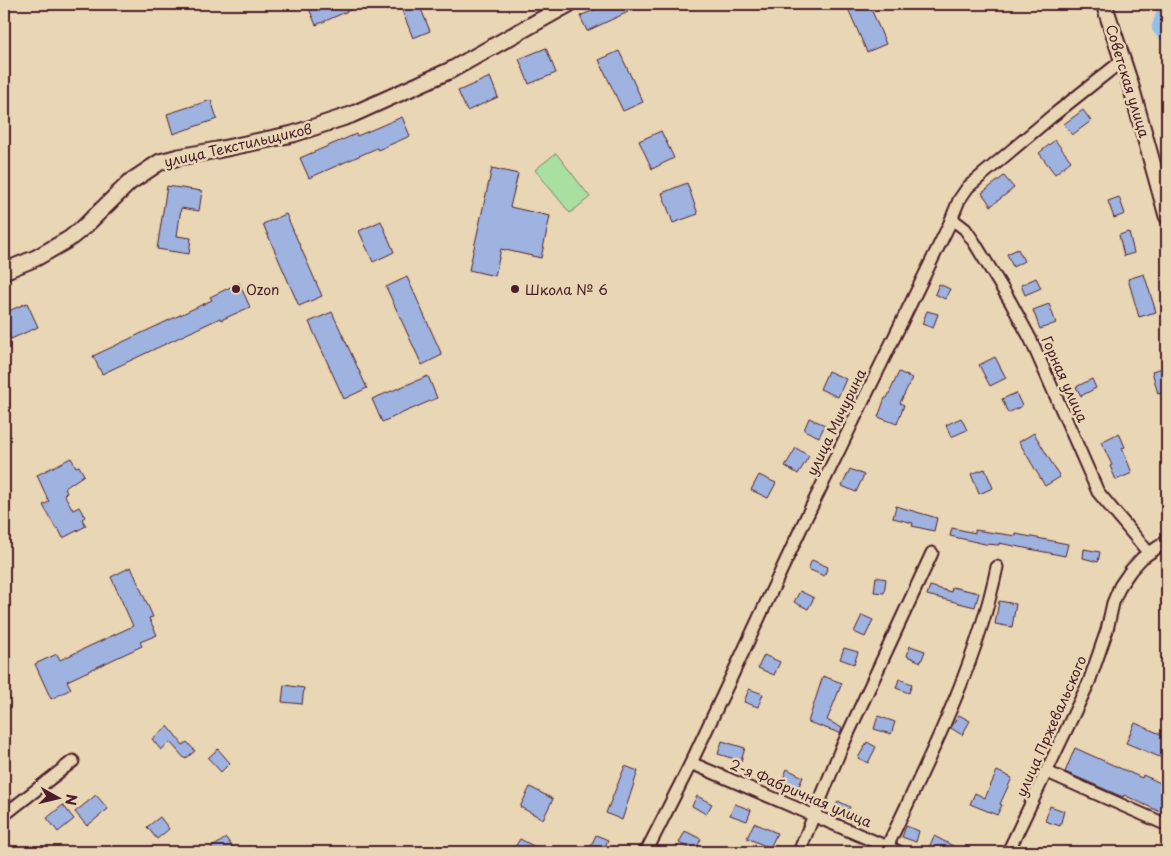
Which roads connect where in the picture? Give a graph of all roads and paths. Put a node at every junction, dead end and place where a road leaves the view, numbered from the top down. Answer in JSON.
{"nodes":[{"id":1,"x":569,"y":4,"type":"edge"},
{"id":2,"x":1104,"y":4,"type":"edge"},
{"id":3,"x":1123,"y":60,"type":"junction"},
{"id":4,"x":1167,"y":216,"type":"edge"},
{"id":5,"x":952,"y":218,"type":"junction"},
{"id":6,"x":4,"y":271,"type":"edge"},
{"id":7,"x":1167,"y":541,"type":"edge"},
{"id":8,"x":1148,"y":552,"type":"junction"},
{"id":9,"x":932,"y":553,"type":"dead end"},
{"id":10,"x":997,"y":567,"type":"dead end"},
{"id":11,"x":73,"y":761,"type":"dead end"},
{"id":12,"x":691,"y":763,"type":"junction"},
{"id":13,"x":1047,"y":772,"type":"junction"},
{"id":14,"x":4,"y":815,"type":"edge"},
{"id":15,"x":814,"y":815,"type":"junction"},
{"id":16,"x":1167,"y":825,"type":"edge"},
{"id":17,"x":887,"y":847,"type":"junction"},
{"id":18,"x":646,"y":852,"type":"edge"},
{"id":19,"x":799,"y":852,"type":"edge"},
{"id":20,"x":899,"y":852,"type":"edge"},
{"id":21,"x":1008,"y":852,"type":"edge"}],
"edges":[{"from":1,"to":6,"type":"main road","name":"улица Текстильщиков"},
{"from":2,"to":3,"type":"main road","name":"Советская улица"},
{"from":3,"to":4,"type":"main road","name":"Советская улица"},
{"from":3,"to":5,"type":"street","name":"улица Мичурина"},
{"from":5,"to":8,"type":"street","name":"Горная улица"},
{"from":5,"to":12,"type":"street","name":"улица Мичурина"},
{"from":7,"to":8,"type":"street","name":"улица Пржевальского"},
{"from":8,"to":13,"type":"street","name":"улица Пржевальского"},
{"from":9,"to":15,"type":"street"},
{"from":10,"to":17,"type":"street"},
{"from":11,"to":14,"type":"street"},
{"from":12,"to":15,"type":"street","name":"2-я Фабричная улица"},
{"from":12,"to":18,"type":"street","name":"улица Мичурина"},
{"from":13,"to":16,"type":"street"},
{"from":13,"to":21,"type":"street","name":"улица Пржевальского"},
{"from":15,"to":17,"type":"street","name":"2-я Фабричная улица"},
{"from":15,"to":19,"type":"street"},
{"from":17,"to":20,"type":"street","name":"2-я Фабричная улица"}]}
